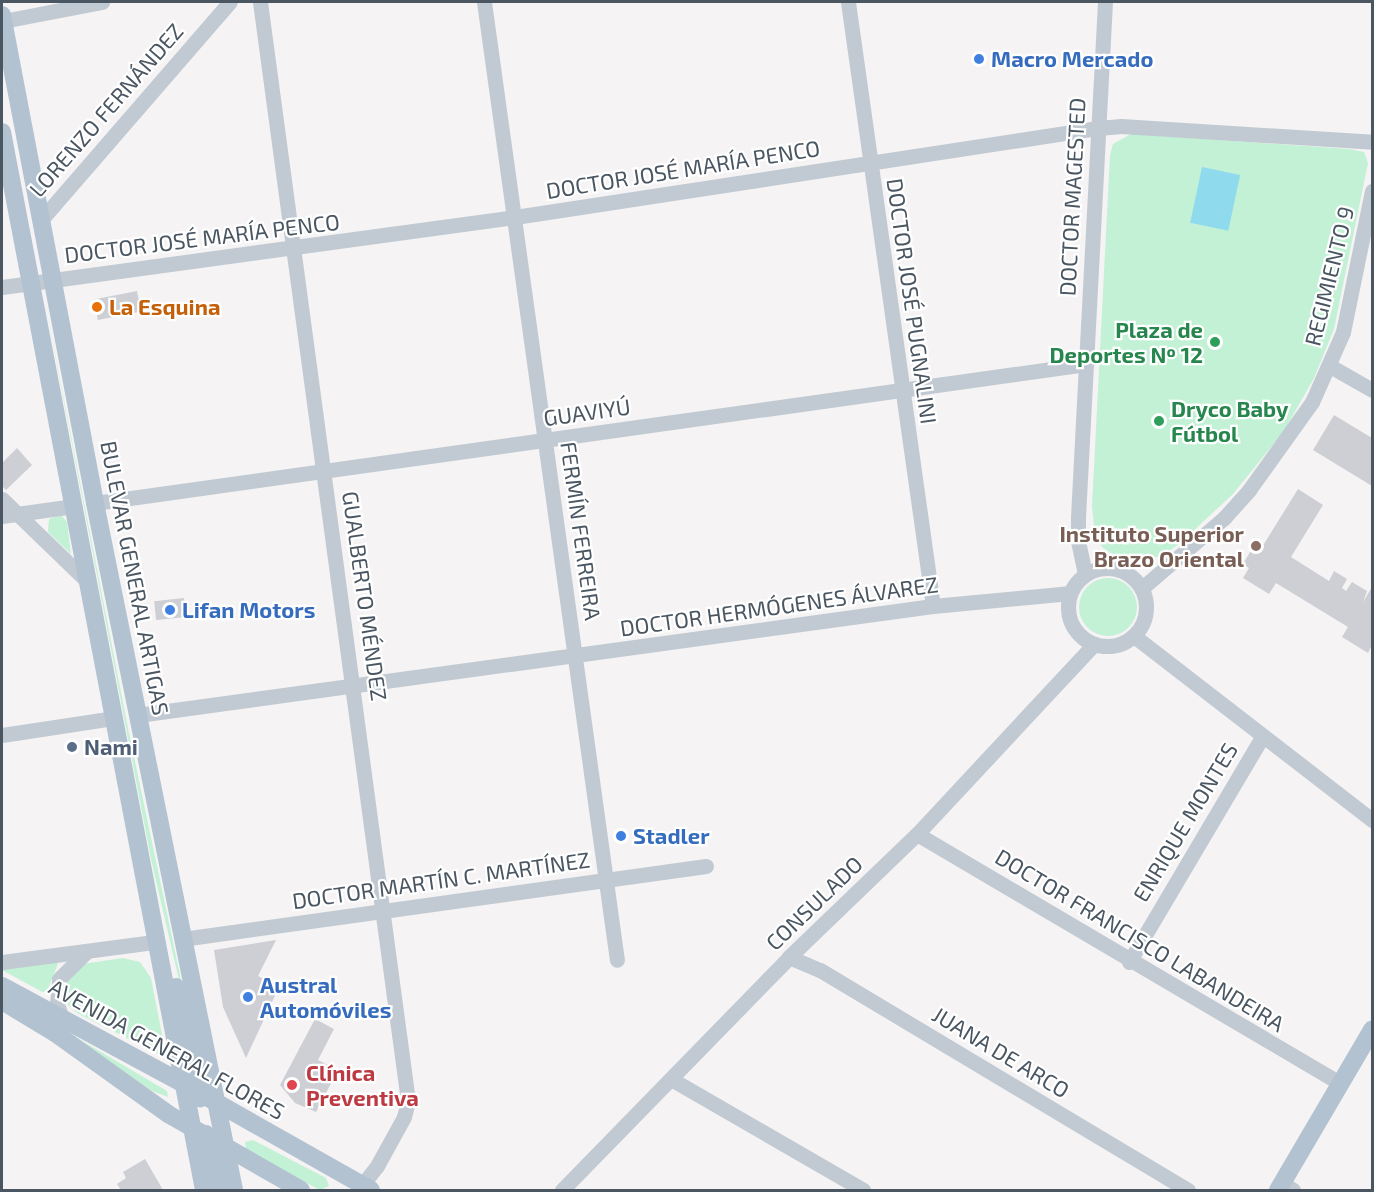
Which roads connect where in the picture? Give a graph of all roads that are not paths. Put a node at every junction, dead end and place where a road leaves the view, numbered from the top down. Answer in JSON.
{"nodes":[{"id":1,"x":102,"y":2,"type":"edge"},
{"id":2,"x":230,"y":2,"type":"edge"},
{"id":3,"x":260,"y":2,"type":"edge"},
{"id":4,"x":484,"y":2,"type":"edge"},
{"id":5,"x":848,"y":2,"type":"edge"},
{"id":6,"x":1105,"y":2,"type":"edge"},
{"id":7,"x":2,"y":18,"type":"edge"},
{"id":8,"x":1098,"y":128,"type":"junction"},
{"id":9,"x":2,"y":132,"type":"edge"},
{"id":10,"x":1372,"y":142,"type":"edge"},
{"id":11,"x":870,"y":163,"type":"junction"},
{"id":12,"x":1372,"y":191,"type":"edge"},
{"id":13,"x":515,"y":217,"type":"junction"},
{"id":14,"x":40,"y":221,"type":"junction"},
{"id":15,"x":294,"y":249,"type":"junction"},
{"id":16,"x":51,"y":280,"type":"junction"},
{"id":17,"x":30,"y":283,"type":"junction"},
{"id":18,"x":2,"y":287,"type":"edge"},
{"id":19,"x":1086,"y":364,"type":"junction"},
{"id":20,"x":1330,"y":366,"type":"junction"},
{"id":21,"x":902,"y":390,"type":"junction"},
{"id":22,"x":1372,"y":390,"type":"edge"},
{"id":23,"x":546,"y":440,"type":"junction"},
{"id":24,"x":325,"y":471,"type":"junction"},
{"id":25,"x":2,"y":498,"type":"edge"},
{"id":26,"x":95,"y":503,"type":"junction"},
{"id":27,"x":74,"y":506,"type":"junction"},
{"id":28,"x":9,"y":515,"type":"edge"},
{"id":29,"x":1085,"y":574,"type":"junction"},
{"id":30,"x":88,"y":582,"type":"junction"},
{"id":31,"x":1142,"y":588,"type":"junction"},
{"id":32,"x":1070,"y":593,"type":"junction"},
{"id":33,"x":933,"y":606,"type":"junction"},
{"id":34,"x":1134,"y":636,"type":"junction"},
{"id":35,"x":1094,"y":644,"type":"junction"},
{"id":36,"x":576,"y":656,"type":"junction"},
{"id":37,"x":355,"y":687,"type":"junction"},
{"id":38,"x":138,"y":715,"type":"junction"},
{"id":39,"x":114,"y":718,"type":"junction"},
{"id":40,"x":2,"y":735,"type":"edge"},
{"id":41,"x":1262,"y":737,"type":"junction"},
{"id":42,"x":1372,"y":820,"type":"edge"},
{"id":43,"x":917,"y":834,"type":"junction"},
{"id":44,"x":706,"y":866,"type":"dead end"},
{"id":45,"x":607,"y":880,"type":"junction"},
{"id":46,"x":384,"y":909,"type":"junction"},
{"id":47,"x":182,"y":939,"type":"junction"},
{"id":48,"x":154,"y":942,"type":"junction"},
{"id":49,"x":87,"y":951,"type":"junction"},
{"id":50,"x":789,"y":957,"type":"junction"},
{"id":51,"x":617,"y":960,"type":"dead end"},
{"id":52,"x":2,"y":962,"type":"edge"},
{"id":53,"x":1129,"y":962,"type":"junction"},
{"id":54,"x":2,"y":986,"type":"edge"},
{"id":55,"x":2,"y":1001,"type":"edge"},
{"id":56,"x":61,"y":1016,"type":"junction"},
{"id":57,"x":1372,"y":1030,"type":"edge"},
{"id":58,"x":671,"y":1079,"type":"junction"},
{"id":59,"x":1341,"y":1084,"type":"junction"},
{"id":60,"x":190,"y":1087,"type":"junction"},
{"id":61,"x":217,"y":1103,"type":"junction"},
{"id":62,"x":191,"y":1127,"type":"junction"},
{"id":63,"x":207,"y":1137,"type":"junction"},
{"id":64,"x":226,"y":1149,"type":"junction"},
{"id":65,"x":1284,"y":1188,"type":"edge"},
{"id":66,"x":364,"y":1189,"type":"edge"},
{"id":67,"x":204,"y":1191,"type":"edge"},
{"id":68,"x":221,"y":1191,"type":"edge"},
{"id":69,"x":234,"y":1191,"type":"edge"},
{"id":70,"x":301,"y":1191,"type":"edge"},
{"id":71,"x":562,"y":1191,"type":"edge"},
{"id":72,"x":863,"y":1191,"type":"edge"},
{"id":73,"x":1188,"y":1191,"type":"edge"}],
"edges":[{"from":1,"to":7,"type":"street"},
{"from":2,"to":14,"type":"street","name":"LORENZO FERNÁNDEZ"},
{"from":3,"to":15,"type":"street","name":"GUALBERTO MÉNDEZ"},
{"from":4,"to":13,"type":"street","name":"FERMÍN FERREIRA"},
{"from":5,"to":11,"type":"street","name":"DOCTOR JOSÉ PUGNALINI"},
{"from":6,"to":8,"type":"street","name":"DOCTOR MAGESTED"},
{"from":7,"to":14,"type":"main road","name":"BULEVAR GENERAL ARTIGAS"},
{"from":8,"to":10,"type":"street","name":"DOCTOR JOSÉ MARÍA PENCO"},
{"from":8,"to":11,"type":"street","name":"DOCTOR JOSÉ MARÍA PENCO"},
{"from":8,"to":19,"type":"street","name":"DOCTOR MAGESTED"},
{"from":9,"to":17,"type":"main road","name":"BULEVAR GENERAL ARTIGAS"},
{"from":11,"to":13,"type":"street","name":"DOCTOR JOSÉ MARÍA PENCO"},
{"from":11,"to":21,"type":"street","name":"DOCTOR JOSÉ PUGNALINI"},
{"from":12,"to":20,"type":"street","name":"REGIMIENTO 9"},
{"from":13,"to":15,"type":"street","name":"DOCTOR JOSÉ MARÍA PENCO"},
{"from":13,"to":23,"type":"street","name":"FERMÍN FERREIRA"},
{"from":14,"to":16,"type":"main road","name":"BULEVAR GENERAL ARTIGAS"},
{"from":15,"to":16,"type":"street","name":"DOCTOR JOSÉ MARÍA PENCO"},
{"from":15,"to":24,"type":"street","name":"GUALBERTO MÉNDEZ"},
{"from":16,"to":17,"type":"street","name":"DOCTOR JOSÉ MARÍA PENCO"},
{"from":16,"to":26,"type":"main road","name":"BULEVAR GENERAL ARTIGAS"},
{"from":17,"to":18,"type":"street","name":"DOCTOR JOSÉ MARÍA PENCO"},
{"from":17,"to":27,"type":"main road","name":"BULEVAR GENERAL ARTIGAS"},
{"from":19,"to":21,"type":"street","name":"GUAVIYÚ"},
{"from":19,"to":29,"type":"street","name":"DOCTOR MAGESTED"},
{"from":20,"to":22,"type":"street"},
{"from":20,"to":31,"type":"street","name":"REGIMIENTO 9"},
{"from":21,"to":23,"type":"street","name":"GUAVIYÚ"},
{"from":21,"to":33,"type":"street","name":"DOCTOR JOSÉ PUGNALINI"},
{"from":23,"to":24,"type":"street","name":"GUAVIYÚ"},
{"from":23,"to":36,"type":"street","name":"FERMÍN FERREIRA"},
{"from":24,"to":26,"type":"street","name":"GUAVIYÚ"},
{"from":24,"to":37,"type":"street","name":"GUALBERTO MÉNDEZ"},
{"from":25,"to":28,"type":"street"},
{"from":26,"to":38,"type":"main road","name":"BULEVAR GENERAL ARTIGAS"},
{"from":27,"to":28,"type":"street"},
{"from":27,"to":30,"type":"main road","name":"BULEVAR GENERAL ARTIGAS"},
{"from":28,"to":30,"type":"street"},
{"from":29,"to":31,"type":"street"},
{"from":29,"to":32,"type":"street"},
{"from":30,"to":39,"type":"main road","name":"BULEVAR GENERAL ARTIGAS"},
{"from":31,"to":34,"type":"street"},
{"from":32,"to":33,"type":"street","name":"DOCTOR HERMÓGENES ÁLVAREZ"},
{"from":32,"to":35,"type":"street"},
{"from":33,"to":36,"type":"street","name":"DOCTOR HERMÓGENES ÁLVAREZ"},
{"from":34,"to":35,"type":"street"},
{"from":34,"to":41,"type":"street"},
{"from":35,"to":43,"type":"street","name":"CONSULADO"},
{"from":36,"to":37,"type":"street","name":"DOCTOR HERMÓGENES ÁLVAREZ"},
{"from":36,"to":45,"type":"street","name":"FERMÍN FERREIRA"},
{"from":37,"to":38,"type":"street","name":"DOCTOR HERMÓGENES ÁLVAREZ"},
{"from":37,"to":46,"type":"street","name":"GUALBERTO MÉNDEZ"},
{"from":38,"to":47,"type":"main road","name":"BULEVAR GENERAL ARTIGAS"},
{"from":39,"to":40,"type":"street"},
{"from":39,"to":48,"type":"main road","name":"BULEVAR GENERAL ARTIGAS"},
{"from":41,"to":42,"type":"street"},
{"from":41,"to":53,"type":"street","name":"ENRIQUE MONTES"},
{"from":43,"to":50,"type":"street","name":"CONSULADO"},
{"from":43,"to":53,"type":"street","name":"DOCTOR FRANCISCO LABANDEIRA"},
{"from":44,"to":45,"type":"street","name":"DOCTOR MARTÍN C. MARTÍNEZ"},
{"from":45,"to":46,"type":"street","name":"DOCTOR MARTÍN C. MARTÍNEZ"},
{"from":45,"to":51,"type":"street","name":"FERMÍN FERREIRA"},
{"from":46,"to":47,"type":"street","name":"DOCTOR MARTÍN C. MARTÍNEZ"},
{"from":46,"to":66,"type":"street","name":"GUALBERTO MÉNDEZ"},
{"from":47,"to":61,"type":"main road","name":"BULEVAR GENERAL ARTIGAS"},
{"from":48,"to":49,"type":"street"},
{"from":48,"to":60,"type":"main road","name":"BULEVAR GENERAL ARTIGAS"},
{"from":49,"to":52,"type":"street"},
{"from":49,"to":56,"type":"street"},
{"from":50,"to":58,"type":"street","name":"CONSULADO"},
{"from":50,"to":73,"type":"street","name":"JUANA DE ARCO"},
{"from":53,"to":59,"type":"street","name":"DOCTOR FRANCISCO LABANDEIRA"},
{"from":54,"to":56,"type":"main road","name":"AVENIDA GENERAL FLORES"},
{"from":55,"to":62,"type":"main road","name":"AVENIDA GENERAL FLORES"},
{"from":56,"to":60,"type":"main road","name":"AVENIDA GENERAL FLORES"},
{"from":57,"to":59,"type":"main road"},
{"from":58,"to":71,"type":"street","name":"CONSULADO"},
{"from":58,"to":72,"type":"street"},
{"from":59,"to":65,"type":"main road"},
{"from":60,"to":61,"type":"main road","name":"AVENIDA GENERAL FLORES"},
{"from":60,"to":62,"type":"main road","name":"BULEVAR GENERAL ARTIGAS"},
{"from":60,"to":63,"type":"main road","name":"BULEVAR GENERAL ARTIGAS"},
{"from":60,"to":64,"type":"main road","name":"BULEVAR GENERAL ARTIGAS"},
{"from":61,"to":64,"type":"main road","name":"BULEVAR GENERAL ARTIGAS"},
{"from":61,"to":66,"type":"main road","name":"AVENIDA GENERAL FLORES"},
{"from":62,"to":63,"type":"main road","name":"AVENIDA GENERAL FLORES"},
{"from":62,"to":67,"type":"main road","name":"BULEVAR GENERAL ARTIGAS"},
{"from":63,"to":64,"type":"main road","name":"AVENIDA GENERAL FLORES"},
{"from":63,"to":68,"type":"main road","name":"BULEVAR GENERAL ARTIGAS"},
{"from":64,"to":69,"type":"main road","name":"BULEVAR GENERAL ARTIGAS"},
{"from":64,"to":70,"type":"main road","name":"AVENIDA GENERAL FLORES"}]}
